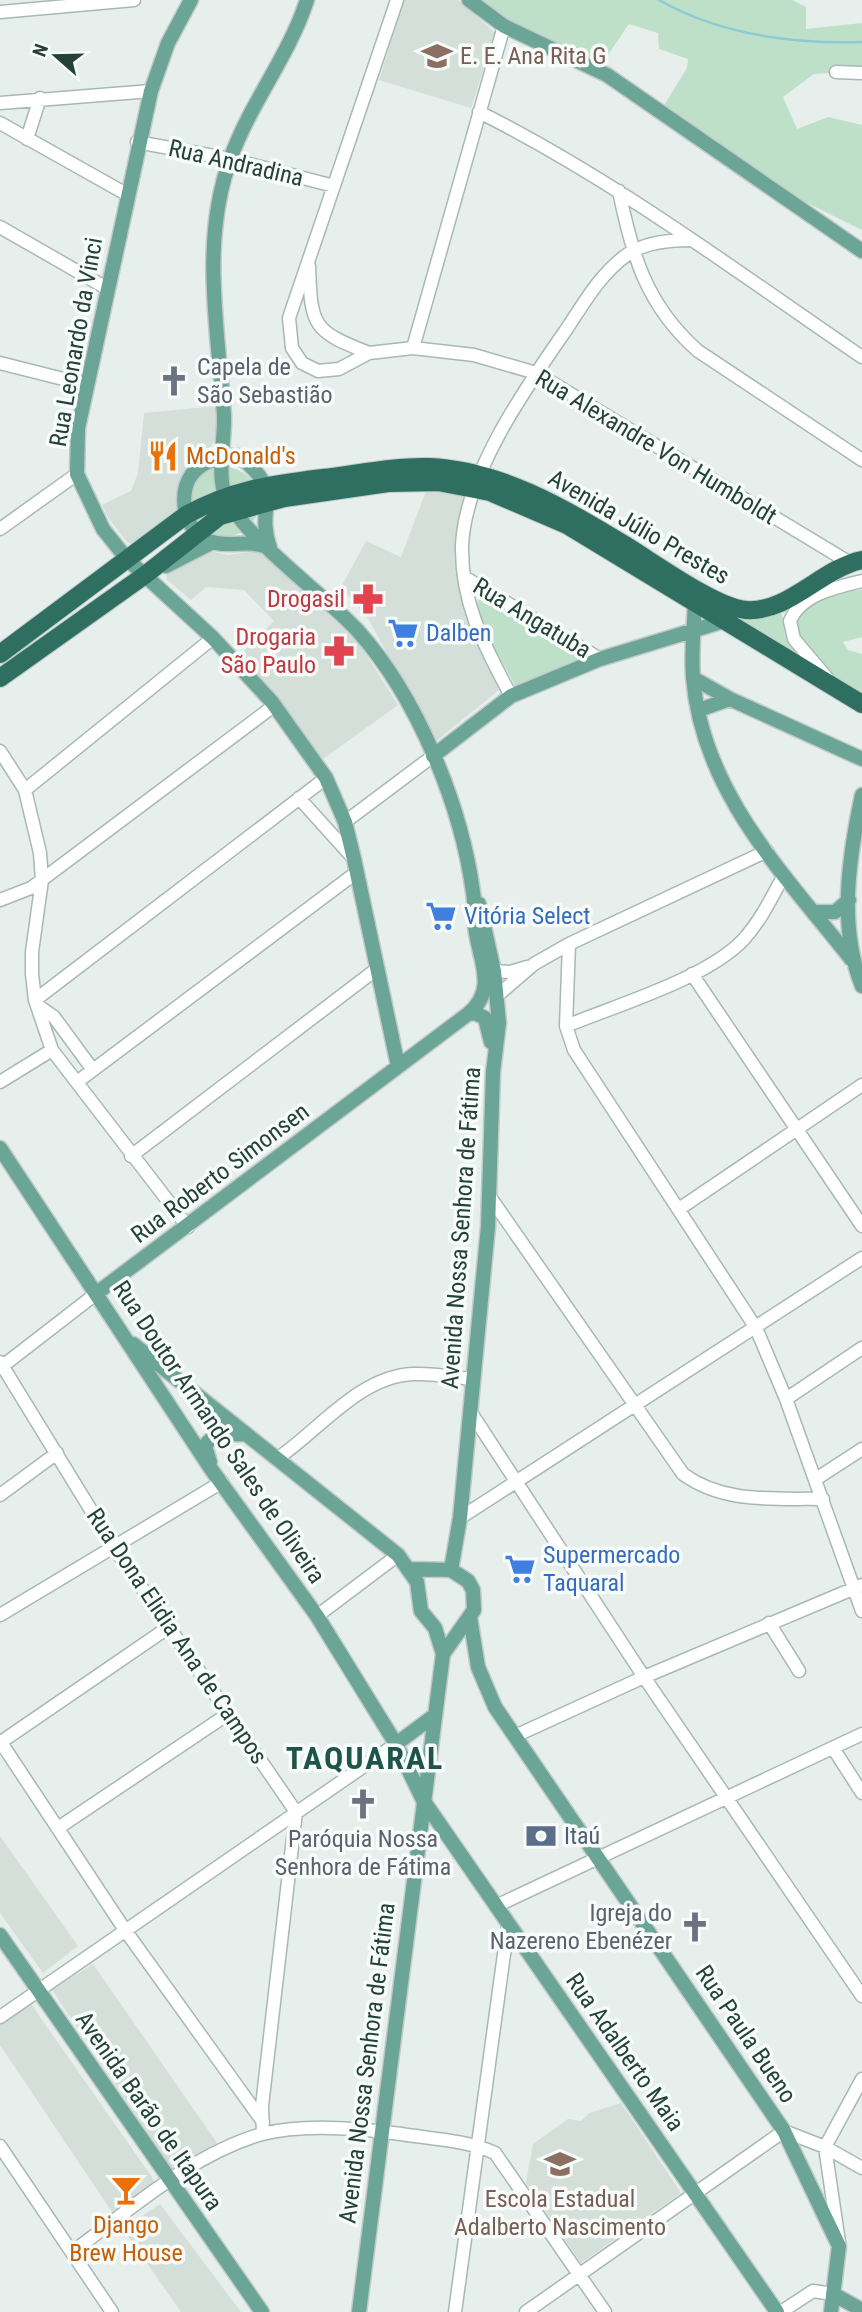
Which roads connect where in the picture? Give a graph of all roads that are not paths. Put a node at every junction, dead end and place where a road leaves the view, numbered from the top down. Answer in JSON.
{"nodes":[{"id":1,"x":120,"y":0,"type":"edge"},
{"id":2,"x":134,"y":0,"type":"edge"},
{"id":3,"x":191,"y":0,"type":"edge"},
{"id":4,"x":307,"y":0,"type":"edge"},
{"id":5,"x":397,"y":0,"type":"edge"},
{"id":6,"x":469,"y":0,"type":"edge"},
{"id":7,"x":0,"y":12,"type":"edge"},
{"id":8,"x":504,"y":26,"type":"junction"},
{"id":9,"x":836,"y":72,"type":"dead end"},
{"id":10,"x":862,"y":73,"type":"edge"},
{"id":11,"x":151,"y":90,"type":"junction"},
{"id":12,"x":40,"y":98,"type":"junction"},
{"id":13,"x":0,"y":103,"type":"edge"},
{"id":14,"x":479,"y":112,"type":"junction"},
{"id":15,"x":0,"y":123,"type":"edge"},
{"id":16,"x":27,"y":139,"type":"junction"},
{"id":17,"x":137,"y":142,"type":"junction"},
{"id":18,"x":230,"y":159,"type":"junction"},
{"id":19,"x":334,"y":186,"type":"junction"},
{"id":20,"x":619,"y":191,"type":"junction"},
{"id":21,"x":128,"y":195,"type":"junction"},
{"id":22,"x":0,"y":227,"type":"edge"},
{"id":23,"x":690,"y":240,"type":"junction"},
{"id":24,"x":632,"y":251,"type":"junction"},
{"id":25,"x":862,"y":251,"type":"edge"},
{"id":26,"x":311,"y":252,"type":"junction"},
{"id":27,"x":108,"y":289,"type":"junction"},
{"id":28,"x":414,"y":348,"type":"junction"},
{"id":29,"x":369,"y":354,"type":"junction"},
{"id":30,"x":862,"y":357,"type":"edge"},
{"id":31,"x":0,"y":363,"type":"edge"},
{"id":32,"x":536,"y":373,"type":"junction"},
{"id":33,"x":88,"y":385,"type":"junction"},
{"id":34,"x":226,"y":425,"type":"junction"},
{"id":35,"x":239,"y":456,"type":"junction"},
{"id":36,"x":223,"y":457,"type":"junction"},
{"id":37,"x":862,"y":460,"type":"edge"},
{"id":38,"x":205,"y":462,"type":"junction"},
{"id":39,"x":77,"y":474,"type":"junction"},
{"id":40,"x":478,"y":482,"type":"junction"},
{"id":41,"x":268,"y":493,"type":"junction"},
{"id":42,"x":230,"y":503,"type":"junction"},
{"id":43,"x":186,"y":515,"type":"junction"},
{"id":44,"x":0,"y":529,"type":"edge"},
{"id":45,"x":197,"y":532,"type":"junction"},
{"id":46,"x":213,"y":542,"type":"junction"},
{"id":47,"x":270,"y":548,"type":"junction"},
{"id":48,"x":127,"y":559,"type":"junction"},
{"id":49,"x":854,"y":561,"type":"edge"},
{"id":50,"x":145,"y":575,"type":"junction"},
{"id":51,"x":464,"y":577,"type":"junction"},
{"id":52,"x":862,"y":581,"type":"edge"},
{"id":53,"x":817,"y":595,"type":"junction"},
{"id":54,"x":786,"y":599,"type":"junction"},
{"id":55,"x":695,"y":602,"type":"junction"},
{"id":56,"x":724,"y":621,"type":"junction"},
{"id":57,"x":693,"y":628,"type":"junction"},
{"id":58,"x":213,"y":638,"type":"junction"},
{"id":59,"x":0,"y":654,"type":"edge"},
{"id":60,"x":600,"y":659,"type":"junction"},
{"id":61,"x":0,"y":678,"type":"edge"},
{"id":62,"x":693,"y":678,"type":"junction"},
{"id":63,"x":834,"y":687,"type":"junction"},
{"id":64,"x":511,"y":696,"type":"junction"},
{"id":65,"x":730,"y":699,"type":"junction"},
{"id":66,"x":862,"y":704,"type":"edge"},
{"id":67,"x":275,"y":705,"type":"junction"},
{"id":68,"x":699,"y":710,"type":"junction"},
{"id":69,"x":0,"y":751,"type":"edge"},
{"id":70,"x":433,"y":756,"type":"junction"},
{"id":71,"x":862,"y":759,"type":"edge"},
{"id":72,"x":326,"y":778,"type":"junction"},
{"id":73,"x":25,"y":790,"type":"junction"},
{"id":74,"x":299,"y":798,"type":"junction"},
{"id":75,"x":861,"y":803,"type":"edge"},
{"id":76,"x":345,"y":822,"type":"junction"},
{"id":77,"x":767,"y":851,"type":"junction"},
{"id":78,"x":356,"y":865,"type":"junction"},
{"id":79,"x":783,"y":875,"type":"junction"},
{"id":80,"x":42,"y":880,"type":"junction"},
{"id":81,"x":473,"y":892,"type":"junction"},
{"id":82,"x":0,"y":900,"type":"edge"},
{"id":83,"x":849,"y":900,"type":"junction"},
{"id":84,"x":814,"y":912,"type":"junction"},
{"id":85,"x":856,"y":934,"type":"edge"},
{"id":86,"x":569,"y":944,"type":"junction"},
{"id":87,"x":851,"y":959,"type":"junction"},
{"id":88,"x":534,"y":964,"type":"junction"},
{"id":89,"x":378,"y":968,"type":"junction"},
{"id":90,"x":494,"y":971,"type":"junction"},
{"id":91,"x":692,"y":974,"type":"junction"},
{"id":92,"x":862,"y":986,"type":"edge"},
{"id":93,"x":498,"y":996,"type":"junction"},
{"id":94,"x":36,"y":1002,"type":"junction"},
{"id":95,"x":468,"y":1014,"type":"junction"},
{"id":96,"x":566,"y":1026,"type":"junction"},
{"id":97,"x":52,"y":1050,"type":"junction"},
{"id":98,"x":398,"y":1066,"type":"junction"},
{"id":99,"x":93,"y":1070,"type":"junction"},
{"id":100,"x":493,"y":1072,"type":"junction"},
{"id":101,"x":0,"y":1082,"type":"edge"},
{"id":102,"x":77,"y":1082,"type":"junction"},
{"id":103,"x":862,"y":1085,"type":"edge"},
{"id":104,"x":798,"y":1128,"type":"junction"},
{"id":105,"x":0,"y":1148,"type":"edge"},
{"id":106,"x":131,"y":1156,"type":"junction"},
{"id":107,"x":491,"y":1197,"type":"junction"},
{"id":108,"x":678,"y":1209,"type":"junction"},
{"id":109,"x":862,"y":1226,"type":"edge"},
{"id":110,"x":188,"y":1227,"type":"junction"},
{"id":111,"x":862,"y":1258,"type":"edge"},
{"id":112,"x":97,"y":1293,"type":"junction"},
{"id":113,"x":756,"y":1328,"type":"junction"},
{"id":114,"x":123,"y":1336,"type":"junction"},
{"id":115,"x":862,"y":1348,"type":"edge"},
{"id":116,"x":1,"y":1365,"type":"edge"},
{"id":117,"x":472,"y":1379,"type":"junction"},
{"id":118,"x":786,"y":1399,"type":"junction"},
{"id":119,"x":636,"y":1405,"type":"junction"},
{"id":120,"x":470,"y":1411,"type":"junction"},
{"id":121,"x":246,"y":1434,"type":"junction"},
{"id":122,"x":862,"y":1449,"type":"edge"},
{"id":123,"x":57,"y":1453,"type":"junction"},
{"id":124,"x":278,"y":1458,"type":"junction"},
{"id":125,"x":211,"y":1468,"type":"junction"},
{"id":126,"x":816,"y":1479,"type":"junction"},
{"id":127,"x":222,"y":1482,"type":"junction"},
{"id":128,"x":518,"y":1483,"type":"junction"},
{"id":129,"x":0,"y":1495,"type":"edge"},
{"id":130,"x":823,"y":1499,"type":"junction"},
{"id":131,"x":460,"y":1518,"type":"junction"},
{"id":132,"x":113,"y":1546,"type":"junction"},
{"id":133,"x":398,"y":1555,"type":"junction"},
{"id":134,"x":411,"y":1569,"type":"junction"},
{"id":135,"x":451,"y":1570,"type":"junction"},
{"id":136,"x":857,"y":1587,"type":"edge"},
{"id":137,"x":862,"y":1611,"type":"edge"},
{"id":138,"x":0,"y":1615,"type":"edge"},
{"id":139,"x":317,"y":1616,"type":"junction"},
{"id":140,"x":470,"y":1617,"type":"junction"},
{"id":141,"x":769,"y":1623,"type":"junction"},
{"id":142,"x":169,"y":1628,"type":"junction"},
{"id":143,"x":443,"y":1654,"type":"junction"},
{"id":144,"x":799,"y":1671,"type":"dead end"},
{"id":145,"x":643,"y":1677,"type":"junction"},
{"id":146,"x":228,"y":1714,"type":"junction"},
{"id":147,"x":435,"y":1715,"type":"junction"},
{"id":148,"x":862,"y":1734,"type":"edge"},
{"id":149,"x":515,"y":1736,"type":"junction"},
{"id":150,"x":1,"y":1742,"type":"edge"},
{"id":151,"x":396,"y":1744,"type":"junction"},
{"id":152,"x":833,"y":1748,"type":"junction"},
{"id":153,"x":862,"y":1793,"type":"edge"},
{"id":154,"x":726,"y":1798,"type":"junction"},
{"id":155,"x":423,"y":1800,"type":"junction"},
{"id":156,"x":296,"y":1812,"type":"junction"},
{"id":157,"x":58,"y":1828,"type":"junction"},
{"id":158,"x":598,"y":1856,"type":"junction"},
{"id":159,"x":496,"y":1906,"type":"junction"},
{"id":160,"x":508,"y":1924,"type":"junction"},
{"id":161,"x":125,"y":1930,"type":"junction"},
{"id":162,"x":0,"y":1935,"type":"edge"},
{"id":163,"x":0,"y":1949,"type":"edge"},
{"id":164,"x":35,"y":1992,"type":"junction"},
{"id":165,"x":862,"y":1996,"type":"edge"},
{"id":166,"x":0,"y":2017,"type":"edge"},
{"id":167,"x":862,"y":2079,"type":"edge"},
{"id":168,"x":263,"y":2128,"type":"junction"},
{"id":169,"x":784,"y":2131,"type":"junction"},
{"id":170,"x":381,"y":2132,"type":"junction"},
{"id":171,"x":478,"y":2145,"type":"junction"},
{"id":172,"x":0,"y":2146,"type":"edge"},
{"id":173,"x":825,"y":2147,"type":"junction"},
{"id":174,"x":862,"y":2168,"type":"edge"},
{"id":175,"x":168,"y":2184,"type":"junction"},
{"id":176,"x":696,"y":2193,"type":"junction"},
{"id":177,"x":839,"y":2246,"type":"junction"},
{"id":178,"x":72,"y":2252,"type":"junction"},
{"id":179,"x":579,"y":2274,"type":"junction"},
{"id":180,"x":833,"y":2294,"type":"junction"},
{"id":181,"x":862,"y":2310,"type":"edge"},
{"id":182,"x":112,"y":2312,"type":"edge"},
{"id":183,"x":250,"y":2312,"type":"edge"},
{"id":184,"x":262,"y":2312,"type":"edge"},
{"id":185,"x":359,"y":2312,"type":"edge"},
{"id":186,"x":455,"y":2312,"type":"edge"},
{"id":187,"x":526,"y":2312,"type":"edge"},
{"id":188,"x":605,"y":2312,"type":"edge"},
{"id":189,"x":779,"y":2312,"type":"edge"},
{"id":190,"x":831,"y":2312,"type":"edge"}],
"edges":[{"from":1,"to":2,"type":"street"},
{"from":1,"to":7,"type":"street"},
{"from":3,"to":11,"type":"main road","name":"Rua Leonardo da Vinci"},
{"from":4,"to":18,"type":"main road"},
{"from":5,"to":19,"type":"street","name":"Rua Alexandre Von Humboldt"},
{"from":6,"to":8,"type":"main road"},
{"from":8,"to":14,"type":"street"},
{"from":8,"to":25,"type":"main road"},
{"from":9,"to":10,"type":"street"},
{"from":11,"to":12,"type":"street"},
{"from":11,"to":17,"type":"main road","name":"Rua Leonardo da Vinci"},
{"from":12,"to":13,"type":"street"},
{"from":12,"to":16,"type":"street"},
{"from":14,"to":20,"type":"street"},
{"from":14,"to":28,"type":"street"},
{"from":15,"to":16,"type":"street"},
{"from":16,"to":21,"type":"street"},
{"from":17,"to":18,"type":"street","name":"Rua Andradina"},
{"from":17,"to":21,"type":"main road","name":"Rua Leonardo da Vinci"},
{"from":18,"to":19,"type":"street","name":"Rua Andradina"},
{"from":18,"to":34,"type":"main road"},
{"from":19,"to":26,"type":"street","name":"Rua Alexandre Von Humboldt"},
{"from":20,"to":23,"type":"street"},
{"from":20,"to":24,"type":"street"},
{"from":21,"to":27,"type":"main road","name":"Rua Leonardo da Vinci"},
{"from":22,"to":27,"type":"street"},
{"from":23,"to":24,"type":"street"},
{"from":23,"to":30,"type":"street"},
{"from":24,"to":32,"type":"street"},
{"from":24,"to":37,"type":"street"},
{"from":26,"to":29,"type":"street","name":"Rua Alexandre Von Humboldt"},
{"from":26,"to":29,"type":"street","name":"Rua Alexandre Von Humboldt"},
{"from":27,"to":33,"type":"main road","name":"Rua Leonardo da Vinci"},
{"from":28,"to":29,"type":"street","name":"Rua Alexandre Von Humboldt"},
{"from":28,"to":32,"type":"street","name":"Rua Alexandre Von Humboldt"},
{"from":31,"to":33,"type":"street"},
{"from":32,"to":40,"type":"street"},
{"from":32,"to":49,"type":"street","name":"Rua Alexandre Von Humboldt"},
{"from":33,"to":39,"type":"main road","name":"Rua Leonardo da Vinci"},
{"from":34,"to":35,"type":"main road"},
{"from":34,"to":36,"type":"main road"},
{"from":34,"to":38,"type":"main road"},
{"from":35,"to":36,"type":"main road"},
{"from":35,"to":41,"type":"main road"},
{"from":36,"to":38,"type":"main road"},
{"from":36,"to":42,"type":"main road"},
{"from":38,"to":43,"type":"main road"},
{"from":39,"to":44,"type":"street"},
{"from":39,"to":48,"type":"main road","name":"Rua Leonardo da Vinci"},
{"from":40,"to":41,"type":"highway","name":"Avenida Júlio Prestes"},
{"from":40,"to":51,"type":"street"},
{"from":40,"to":54,"type":"highway","name":"Avenida Júlio Prestes"},
{"from":40,"to":55,"type":"highway","name":"Avenida Júlio Prestes"},
{"from":41,"to":42,"type":"highway","name":"Avenida Júlio Prestes"},
{"from":41,"to":47,"type":"main road"},
{"from":42,"to":43,"type":"highway"},
{"from":42,"to":45,"type":"highway"},
{"from":42,"to":47,"type":"main road","name":"Avenida Nossa Senhora de Fátima"},
{"from":43,"to":45,"type":"main road"},
{"from":43,"to":48,"type":"highway"},
{"from":45,"to":46,"type":"main road"},
{"from":45,"to":50,"type":"highway"},
{"from":46,"to":47,"type":"main road"},
{"from":46,"to":50,"type":"main road"},
{"from":47,"to":70,"type":"main road","name":"Avenida Nossa Senhora de Fátima"},
{"from":48,"to":50,"type":"main road","name":"Rua Leonardo da Vinci"},
{"from":48,"to":59,"type":"highway"},
{"from":49,"to":53,"type":"highway"},
{"from":49,"to":54,"type":"highway"},
{"from":50,"to":58,"type":"main road","name":"Rua Leonardo da Vinci"},
{"from":50,"to":61,"type":"highway"},
{"from":51,"to":60,"type":"street","name":"Rua Angatuba"},
{"from":51,"to":64,"type":"street"},
{"from":52,"to":53,"type":"street"},
{"from":53,"to":54,"type":"highway"},
{"from":53,"to":63,"type":"street"},
{"from":55,"to":56,"type":"highway","name":"Avenida Júlio Prestes"},
{"from":55,"to":57,"type":"main road"},
{"from":56,"to":57,"type":"main road"},
{"from":56,"to":63,"type":"highway","name":"Avenida Júlio Prestes"},
{"from":57,"to":60,"type":"main road"},
{"from":57,"to":62,"type":"main road"},
{"from":58,"to":67,"type":"main road","name":"Rua Leonardo da Vinci"},
{"from":58,"to":73,"type":"street"},
{"from":60,"to":64,"type":"main road"},
{"from":62,"to":65,"type":"main road"},
{"from":62,"to":68,"type":"main road"},
{"from":63,"to":66,"type":"highway","name":"Avenida Júlio Prestes"},
{"from":64,"to":70,"type":"main road"},
{"from":65,"to":68,"type":"main road"},
{"from":65,"to":71,"type":"main road"},
{"from":67,"to":72,"type":"main road","name":"Rua Leonardo da Vinci"},
{"from":67,"to":80,"type":"street"},
{"from":68,"to":77,"type":"main road"},
{"from":69,"to":73,"type":"street"},
{"from":70,"to":76,"type":"street"},
{"from":70,"to":81,"type":"main road","name":"Avenida Nossa Senhora de Fátima"},
{"from":72,"to":74,"type":"street"},
{"from":72,"to":76,"type":"main road","name":"Rua Leonardo da Vinci"},
{"from":73,"to":80,"type":"street"},
{"from":74,"to":78,"type":"street","name":"Rua Leonardo da Vinci"},
{"from":74,"to":94,"type":"street"},
{"from":75,"to":83,"type":"main road"},
{"from":76,"to":78,"type":"main road","name":"Rua Leonardo da Vinci"},
{"from":77,"to":79,"type":"main road"},
{"from":77,"to":86,"type":"street"},
{"from":78,"to":89,"type":"main road","name":"Rua Leonardo da Vinci"},
{"from":78,"to":99,"type":"street"},
{"from":79,"to":84,"type":"main road"},
{"from":79,"to":91,"type":"street"},
{"from":80,"to":82,"type":"street"},
{"from":80,"to":94,"type":"street"},
{"from":81,"to":90,"type":"main road","name":"Avenida Nossa Senhora de Fátima"},
{"from":81,"to":95,"type":"main road","name":"Avenida Nossa Senhora de Fátima"},
{"from":83,"to":84,"type":"main road"},
{"from":83,"to":85,"type":"main road"},
{"from":84,"to":87,"type":"main road"},
{"from":85,"to":87,"type":"main road"},
{"from":86,"to":88,"type":"street"},
{"from":86,"to":96,"type":"street"},
{"from":87,"to":92,"type":"main road"},
{"from":88,"to":90,"type":"street"},
{"from":88,"to":93,"type":"street"},
{"from":89,"to":98,"type":"main road","name":"Rua Leonardo da Vinci"},
{"from":89,"to":106,"type":"street"},
{"from":90,"to":93,"type":"main road","name":"Avenida Nossa Senhora de Fátima"},
{"from":91,"to":96,"type":"street"},
{"from":91,"to":104,"type":"street"},
{"from":93,"to":95,"type":"main road","name":"Rua Roberto Simonsen"},
{"from":93,"to":100,"type":"main road","name":"Avenida Nossa Senhora de Fátima"},
{"from":94,"to":97,"type":"street"},
{"from":94,"to":99,"type":"street"},
{"from":95,"to":98,"type":"main road","name":"Rua Roberto Simonsen"},
{"from":95,"to":100,"type":"main road"},
{"from":96,"to":108,"type":"street"},
{"from":97,"to":101,"type":"street"},
{"from":97,"to":102,"type":"street"},
{"from":98,"to":110,"type":"main road","name":"Rua Roberto Simonsen"},
{"from":99,"to":102,"type":"street"},
{"from":100,"to":107,"type":"main road","name":"Avenida Nossa Senhora de Fátima"},
{"from":102,"to":106,"type":"street"},
{"from":103,"to":104,"type":"street"},
{"from":104,"to":108,"type":"street"},
{"from":104,"to":109,"type":"street"},
{"from":105,"to":112,"type":"main road","name":"Rua Doutor Armando Sales de Oliveira"},
{"from":106,"to":110,"type":"street"},
{"from":107,"to":117,"type":"main road","name":"Avenida Nossa Senhora de Fátima"},
{"from":107,"to":119,"type":"street"},
{"from":108,"to":113,"type":"street"},
{"from":110,"to":112,"type":"main road","name":"Rua Roberto Simonsen"},
{"from":111,"to":113,"type":"street"},
{"from":112,"to":114,"type":"main road","name":"Rua Doutor Armando Sales de Oliveira"},
{"from":112,"to":116,"type":"street","name":"Rua Roberto Simonsen"},
{"from":113,"to":118,"type":"street"},
{"from":113,"to":119,"type":"street"},
{"from":114,"to":121,"type":"main road"},
{"from":114,"to":125,"type":"main road","name":"Rua Doutor Armando Sales de Oliveira"},
{"from":115,"to":118,"type":"street"},
{"from":116,"to":123,"type":"street","name":"Rua Dona Elidia Ana de Campos"},
{"from":117,"to":120,"type":"main road","name":"Avenida Nossa Senhora de Fátima"},
{"from":117,"to":124,"type":"street"},
{"from":118,"to":126,"type":"street"},
{"from":119,"to":128,"type":"street"},
{"from":119,"to":130,"type":"street"},
{"from":120,"to":128,"type":"street"},
{"from":120,"to":131,"type":"main road","name":"Avenida Nossa Senhora de Fátima"},
{"from":121,"to":124,"type":"main road"},
{"from":121,"to":125,"type":"main road"},
{"from":122,"to":126,"type":"street"},
{"from":123,"to":129,"type":"street"},
{"from":123,"to":132,"type":"street","name":"Rua Dona Elidia Ana de Campos"},
{"from":124,"to":133,"type":"main road"},
{"from":125,"to":127,"type":"main road","name":"Rua Doutor Armando Sales de Oliveira"},
{"from":126,"to":130,"type":"street"},
{"from":127,"to":132,"type":"street"},
{"from":127,"to":139,"type":"main road","name":"Rua Doutor Armando Sales de Oliveira"},
{"from":128,"to":131,"type":"street"},
{"from":128,"to":145,"type":"street"},
{"from":130,"to":136,"type":"street"},
{"from":131,"to":135,"type":"main road","name":"Avenida Nossa Senhora de Fátima"},
{"from":132,"to":138,"type":"street"},
{"from":132,"to":142,"type":"street","name":"Rua Dona Elidia Ana de Campos"},
{"from":133,"to":134,"type":"main road"},
{"from":133,"to":139,"type":"street"},
{"from":134,"to":135,"type":"main road"},
{"from":134,"to":143,"type":"main road"},
{"from":135,"to":140,"type":"main road","name":"Rua Paula Bueno"},
{"from":136,"to":137,"type":"street"},
{"from":136,"to":141,"type":"street"},
{"from":139,"to":151,"type":"main road","name":"Rua Doutor Armando Sales de Oliveira"},
{"from":140,"to":143,"type":"main road"},
{"from":140,"to":149,"type":"main road","name":"Rua Paula Bueno"},
{"from":141,"to":144,"type":"street"},
{"from":141,"to":145,"type":"street"},
{"from":142,"to":146,"type":"street","name":"Rua Dona Elidia Ana de Campos"},
{"from":142,"to":150,"type":"street"},
{"from":143,"to":147,"type":"main road","name":"Avenida Nossa Senhora de Fátima"},
{"from":145,"to":149,"type":"street"},
{"from":145,"to":154,"type":"street"},
{"from":146,"to":156,"type":"street","name":"Rua Dona Elidia Ana de Campos"},
{"from":146,"to":157,"type":"street"},
{"from":147,"to":151,"type":"main road"},
{"from":147,"to":155,"type":"main road","name":"Avenida Nossa Senhora de Fátima"},
{"from":148,"to":152,"type":"street"},
{"from":149,"to":158,"type":"main road","name":"Rua Paula Bueno"},
{"from":150,"to":157,"type":"street"},
{"from":151,"to":155,"type":"main road","name":"Rua Adalberto Maia"},
{"from":151,"to":156,"type":"street"},
{"from":152,"to":153,"type":"street"},
{"from":152,"to":154,"type":"street"},
{"from":154,"to":158,"type":"street"},
{"from":154,"to":165,"type":"street"},
{"from":155,"to":159,"type":"main road","name":"Rua Adalberto Maia"},
{"from":155,"to":170,"type":"main road","name":"Avenida Nossa Senhora de Fátima"},
{"from":156,"to":161,"type":"street"},
{"from":156,"to":168,"type":"street"},
{"from":157,"to":161,"type":"street"},
{"from":158,"to":159,"type":"street"},
{"from":158,"to":169,"type":"main road","name":"Rua Paula Bueno"},
{"from":159,"to":160,"type":"main road","name":"Rua Adalberto Maia"},
{"from":160,"to":171,"type":"street"},
{"from":160,"to":176,"type":"main road","name":"Rua Adalberto Maia"},
{"from":161,"to":164,"type":"street"},
{"from":161,"to":168,"type":"street"},
{"from":162,"to":164,"type":"main road","name":"Avenida Barão de Itapura"},
{"from":163,"to":164,"type":"main road","name":"Avenida Barão de Itapura"},
{"from":164,"to":166,"type":"street"},
{"from":164,"to":175,"type":"main road","name":"Avenida Barão de Itapura"},
{"from":167,"to":173,"type":"street"},
{"from":168,"to":170,"type":"street"},
{"from":168,"to":175,"type":"street"},
{"from":169,"to":173,"type":"street"},
{"from":169,"to":176,"type":"street"},
{"from":169,"to":177,"type":"main road","name":"Rua Paula Bueno"},
{"from":170,"to":171,"type":"street"},
{"from":170,"to":185,"type":"main road","name":"Avenida Nossa Senhora de Fátima"},
{"from":171,"to":179,"type":"street"},
{"from":171,"to":186,"type":"street"},
{"from":172,"to":178,"type":"street"},
{"from":173,"to":174,"type":"street"},
{"from":173,"to":177,"type":"street"},
{"from":175,"to":178,"type":"street"},
{"from":175,"to":183,"type":"main road","name":"Avenida Barão de Itapura"},
{"from":175,"to":184,"type":"main road","name":"Avenida Barão de Itapura"},
{"from":176,"to":179,"type":"street"},
{"from":176,"to":189,"type":"main road","name":"Rua Adalberto Maia"},
{"from":177,"to":180,"type":"main road"},
{"from":178,"to":182,"type":"street"},
{"from":179,"to":187,"type":"street"},
{"from":179,"to":188,"type":"street"},
{"from":180,"to":181,"type":"main road"},
{"from":180,"to":189,"type":"street"},
{"from":180,"to":190,"type":"main road"}]}
